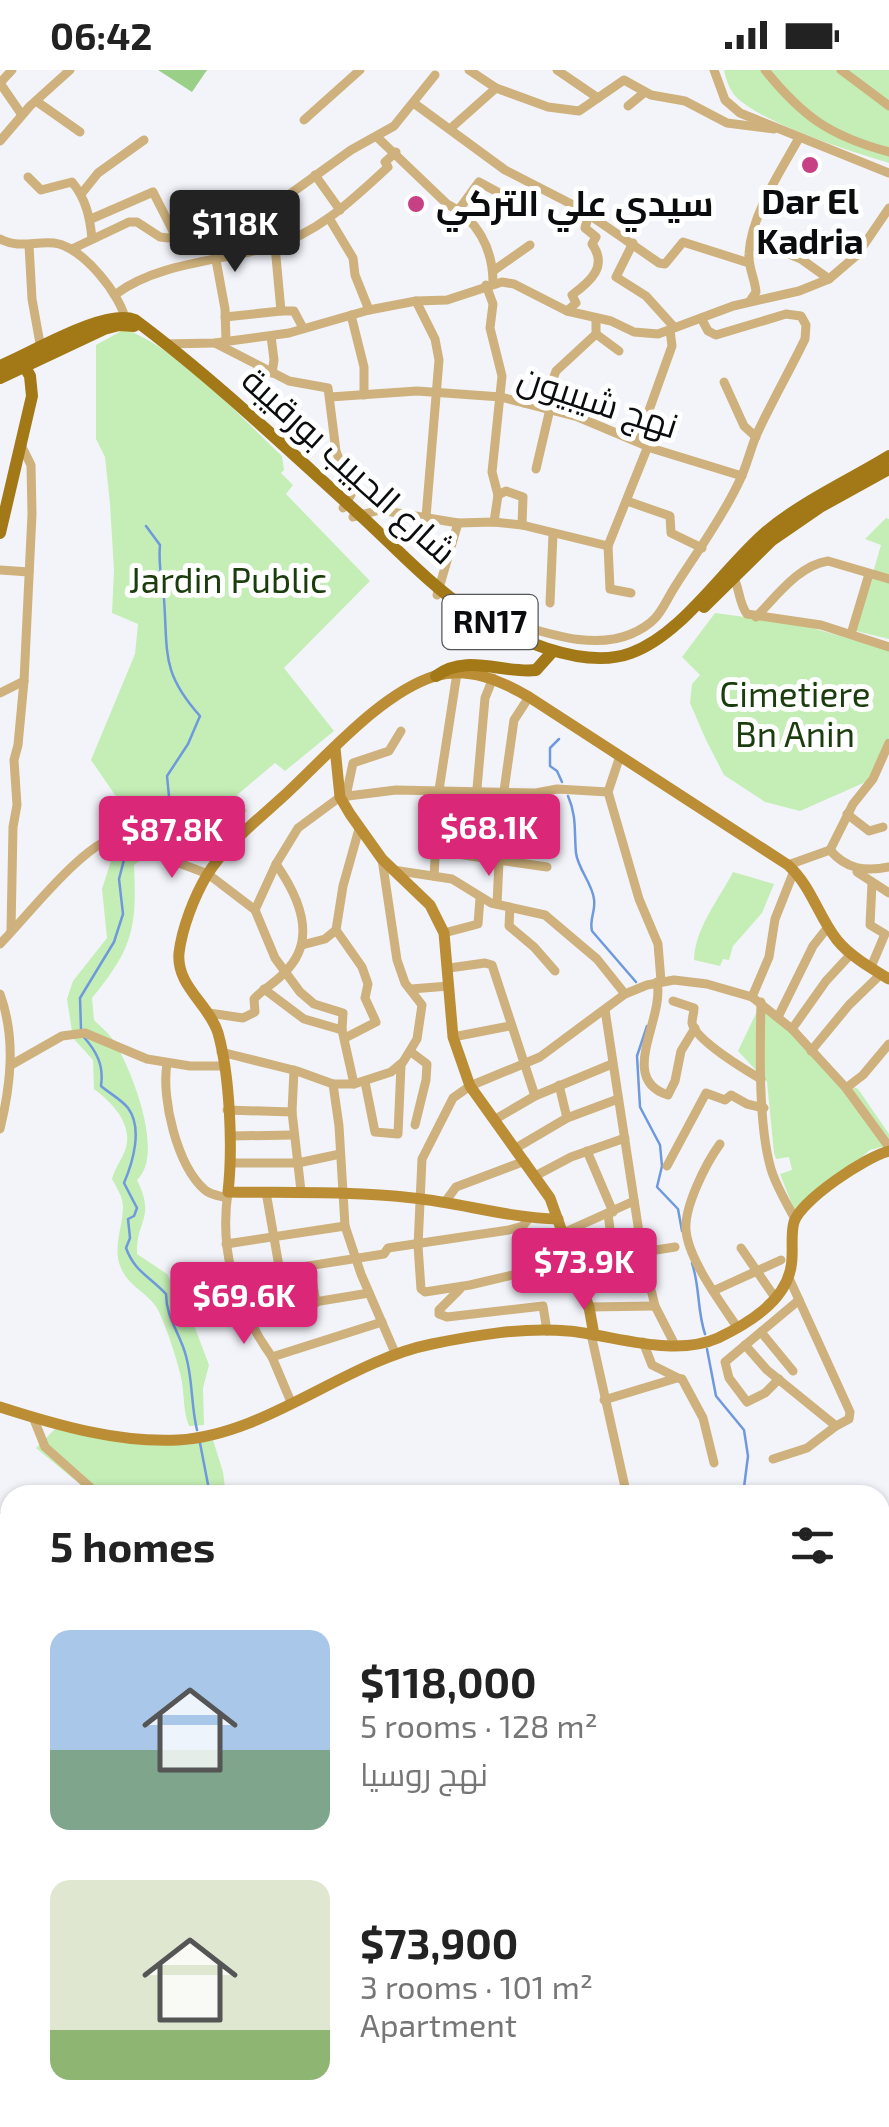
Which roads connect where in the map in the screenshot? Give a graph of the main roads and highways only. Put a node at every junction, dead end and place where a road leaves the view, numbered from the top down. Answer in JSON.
{"nodes":[{"id":1,"x":126,"y":321,"type":"junction"},
{"id":2,"x":22,"y":362,"type":"junction"},
{"id":3,"x":0,"y":366,"type":"edge"},
{"id":4,"x":0,"y":378,"type":"edge"},
{"id":5,"x":889,"y":456,"type":"edge"},
{"id":6,"x":889,"y":468,"type":"edge"},
{"id":7,"x":0,"y":533,"type":"edge"},
{"id":8,"x":731,"y":572,"type":"junction"},
{"id":9,"x":551,"y":654,"type":"junction"},
{"id":10,"x":436,"y":676,"type":"road end"}],
"edges":[{"from":1,"to":2,"type":"main road"},
{"from":1,"to":2,"type":"main road"},
{"from":1,"to":9,"type":"main road","name":"شارع الحبيب بورقيبة","number":"RN17"},
{"from":2,"to":3,"type":"main road"},
{"from":2,"to":4,"type":"main road"},
{"from":2,"to":7,"type":"main road"},
{"from":5,"to":8,"type":"main road","name":"شارع الحبيب بورقيبة","number":"RN17"},
{"from":6,"to":8,"type":"main road","name":"شارع الحبيب بورقيبة","number":"RN17"},
{"from":8,"to":9,"type":"main road","name":"شارع الحبيب بورقيبة","number":"RN17"},
{"from":9,"to":10,"type":"main road"}]}
